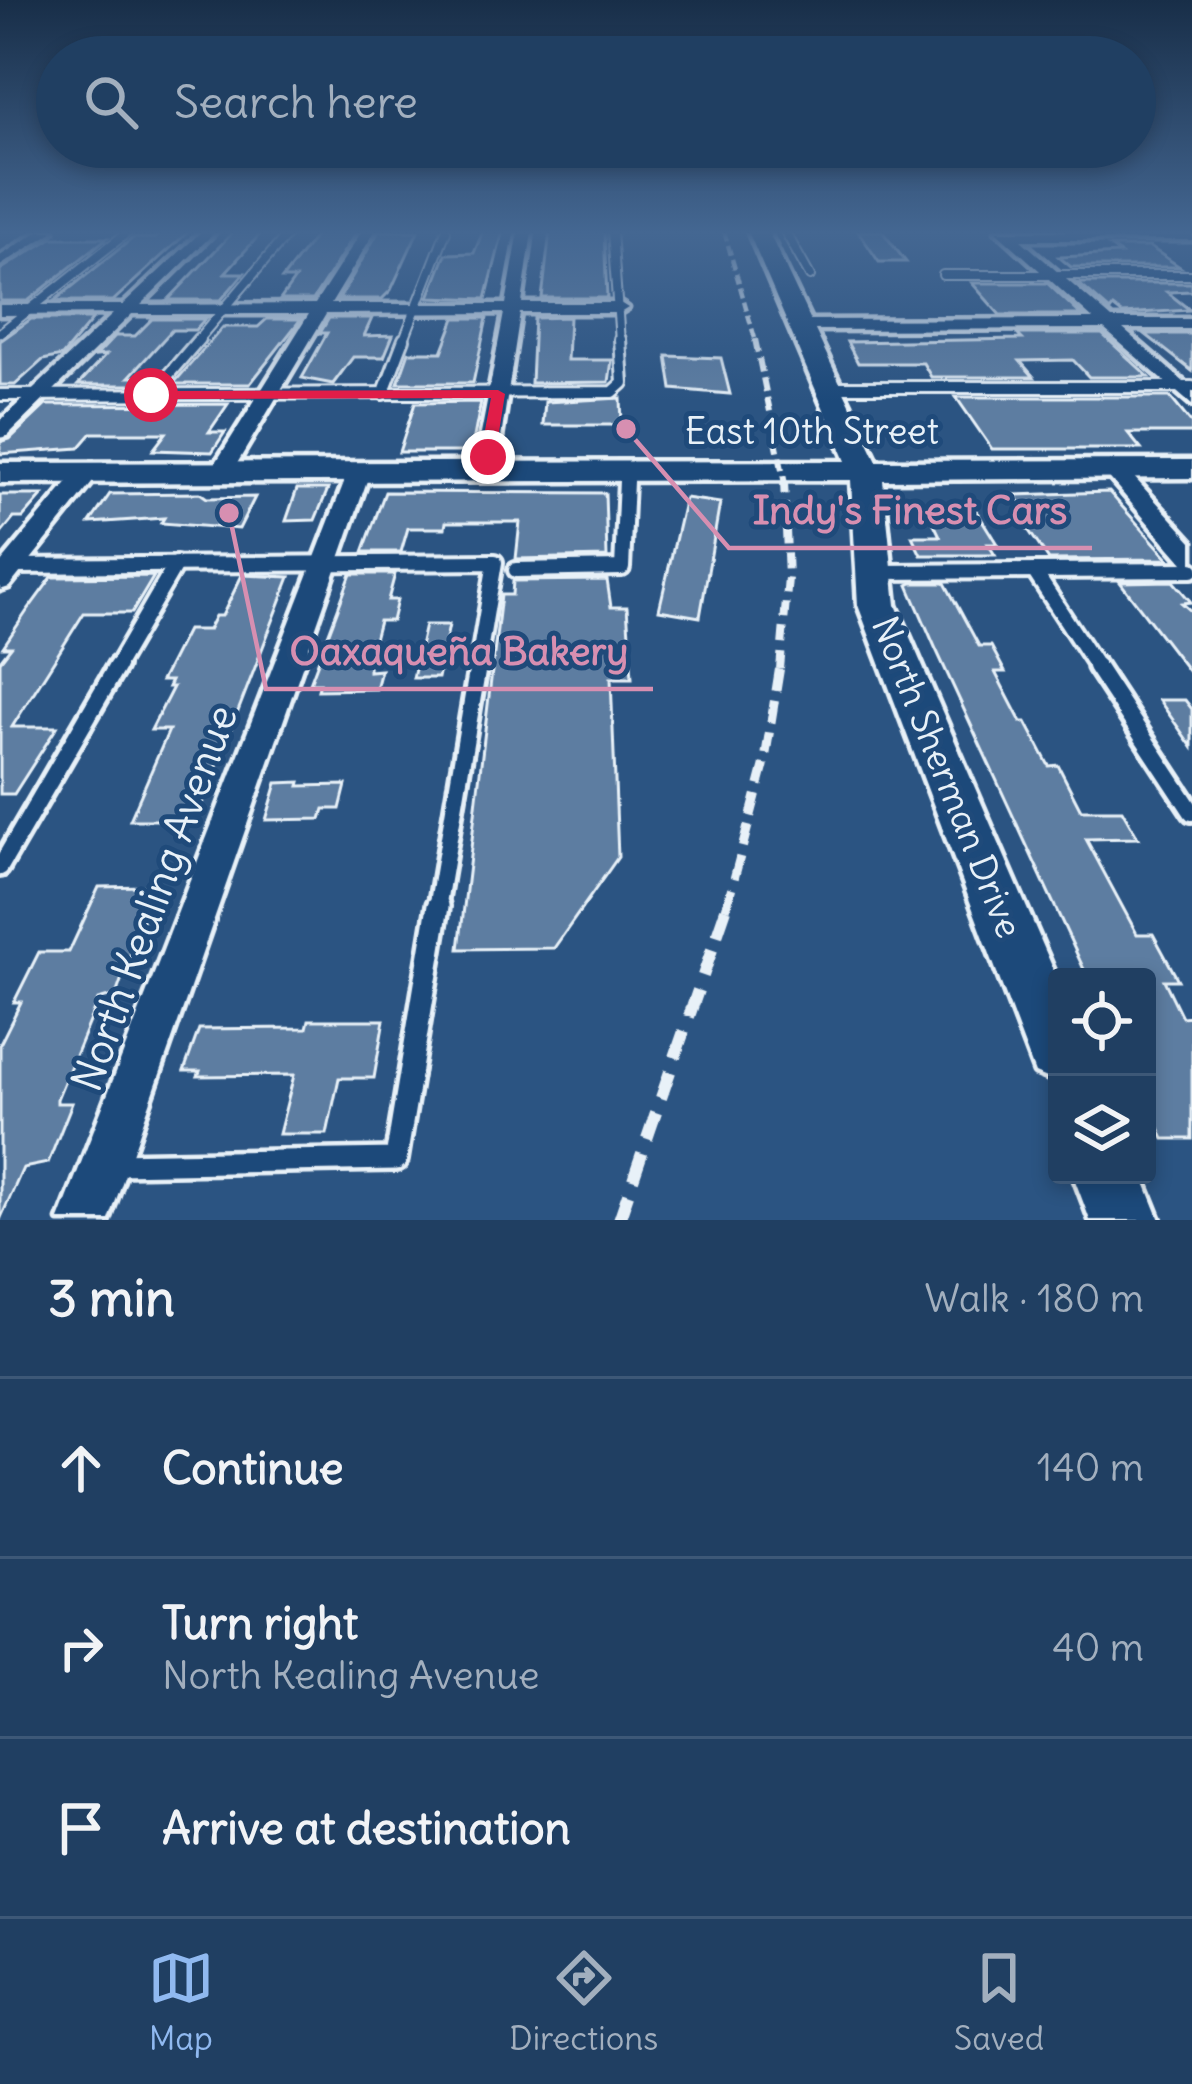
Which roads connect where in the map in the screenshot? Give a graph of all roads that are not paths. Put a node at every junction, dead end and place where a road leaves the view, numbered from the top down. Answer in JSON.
{"nodes":[{"id":1,"x":57,"y":288,"type":"edge"},
{"id":2,"x":150,"y":288,"type":"edge"},
{"id":3,"x":242,"y":288,"type":"edge"},
{"id":4,"x":333,"y":288,"type":"edge"},
{"id":5,"x":424,"y":288,"type":"edge"},
{"id":6,"x":517,"y":288,"type":"edge"},
{"id":7,"x":618,"y":288,"type":"edge"},
{"id":8,"x":783,"y":288,"type":"edge"},
{"id":9,"x":1066,"y":288,"type":"edge"},
{"id":10,"x":620,"y":308,"type":"junction"},
{"id":11,"x":320,"y":309,"type":"junction"},
{"id":12,"x":416,"y":309,"type":"junction"},
{"id":13,"x":513,"y":309,"type":"junction"},
{"id":14,"x":0,"y":310,"type":"edge"},
{"id":15,"x":29,"y":310,"type":"junction"},
{"id":16,"x":127,"y":310,"type":"junction"},
{"id":17,"x":224,"y":310,"type":"junction"},
{"id":18,"x":1107,"y":324,"type":"junction"},
{"id":19,"x":1192,"y":324,"type":"edge"},
{"id":20,"x":800,"y":325,"type":"junction"},
{"id":21,"x":0,"y":333,"type":"edge"},
{"id":22,"x":829,"y":387,"type":"junction"},
{"id":23,"x":1187,"y":391,"type":"edge"},
{"id":24,"x":268,"y":394,"type":"junction"},
{"id":25,"x":383,"y":394,"type":"junction"},
{"id":26,"x":498,"y":394,"type":"junction"},
{"id":27,"x":0,"y":395,"type":"edge"},
{"id":28,"x":38,"y":395,"type":"junction"},
{"id":29,"x":151,"y":395,"type":"junction"},
{"id":30,"x":0,"y":432,"type":"edge"},
{"id":31,"x":1114,"y":469,"type":"junction"},
{"id":32,"x":1192,"y":469,"type":"edge"},
{"id":33,"x":866,"y":470,"type":"junction"},
{"id":34,"x":626,"y":471,"type":"junction"},
{"id":35,"x":220,"y":472,"type":"junction"},
{"id":36,"x":359,"y":472,"type":"junction"},
{"id":37,"x":485,"y":472,"type":"junction"},
{"id":38,"x":0,"y":473,"type":"edge"},
{"id":39,"x":88,"y":473,"type":"junction"},
{"id":40,"x":1192,"y":557,"type":"edge"},
{"id":41,"x":326,"y":563,"type":"junction"},
{"id":42,"x":176,"y":564,"type":"junction"},
{"id":43,"x":516,"y":570,"type":"dead end"},
{"id":44,"x":1192,"y":570,"type":"edge"},
{"id":45,"x":1034,"y":571,"type":"junction"},
{"id":46,"x":872,"y":572,"type":"junction"},
{"id":47,"x":3,"y":577,"type":"edge"},
{"id":48,"x":1192,"y":812,"type":"edge"},
{"id":49,"x":0,"y":867,"type":"edge"},
{"id":50,"x":1048,"y":1029,"type":"edge"},
{"id":51,"x":104,"y":1165,"type":"junction"},
{"id":52,"x":1111,"y":1184,"type":"edge"},
{"id":53,"x":84,"y":1220,"type":"edge"},
{"id":54,"x":1125,"y":1220,"type":"edge"}],
"edges":[{"from":1,"to":15,"type":"lane"},
{"from":2,"to":16,"type":"street"},
{"from":3,"to":17,"type":"lane"},
{"from":4,"to":11,"type":"street"},
{"from":5,"to":12,"type":"lane"},
{"from":6,"to":13,"type":"street"},
{"from":7,"to":10,"type":"lane"},
{"from":8,"to":20,"type":"main road","name":"North Sherman Drive"},
{"from":9,"to":18,"type":"street"},
{"from":10,"to":13,"type":"street"},
{"from":10,"to":26,"type":"lane"},
{"from":11,"to":12,"type":"street"},
{"from":11,"to":17,"type":"street"},
{"from":11,"to":24,"type":"street"},
{"from":12,"to":13,"type":"street"},
{"from":12,"to":25,"type":"lane"},
{"from":13,"to":26,"type":"street"},
{"from":14,"to":15,"type":"street"},
{"from":15,"to":16,"type":"street"},
{"from":15,"to":21,"type":"lane"},
{"from":16,"to":17,"type":"street"},
{"from":16,"to":28,"type":"street"},
{"from":17,"to":29,"type":"lane"},
{"from":18,"to":19,"type":"street"},
{"from":18,"to":20,"type":"street"},
{"from":18,"to":23,"type":"street"},
{"from":20,"to":22,"type":"main road","name":"North Sherman Drive"},
{"from":22,"to":23,"type":"lane"},
{"from":22,"to":33,"type":"main road","name":"North Sherman Drive"},
{"from":24,"to":25,"type":"lane"},
{"from":24,"to":29,"type":"lane"},
{"from":24,"to":35,"type":"street"},
{"from":25,"to":26,"type":"lane"},
{"from":26,"to":37,"type":"street"},
{"from":27,"to":28,"type":"lane"},
{"from":28,"to":29,"type":"lane"},
{"from":28,"to":30,"type":"street"},
{"from":31,"to":32,"type":"main road","name":"East 10th Street"},
{"from":31,"to":33,"type":"main road","name":"East 10th Street"},
{"from":31,"to":40,"type":"street"},
{"from":33,"to":34,"type":"main road","name":"East 10th Street"},
{"from":33,"to":46,"type":"main road","name":"North Sherman Drive"},
{"from":34,"to":37,"type":"main road","name":"East 10th Street"},
{"from":34,"to":43,"type":"lane"},
{"from":35,"to":36,"type":"main road","name":"East 10th Street"},
{"from":35,"to":39,"type":"main road","name":"East 10th Street"},
{"from":36,"to":37,"type":"main road","name":"East 10th Street"},
{"from":36,"to":41,"type":"street","name":"North Kealing Avenue"},
{"from":38,"to":39,"type":"main road","name":"East 10th Street"},
{"from":39,"to":47,"type":"street"},
{"from":41,"to":42,"type":"lane"},
{"from":41,"to":51,"type":"street","name":"North Kealing Avenue"},
{"from":41,"to":51,"type":"lane"},
{"from":42,"to":47,"type":"lane"},
{"from":42,"to":49,"type":"lane"},
{"from":44,"to":45,"type":"lane"},
{"from":45,"to":46,"type":"lane"},
{"from":45,"to":48,"type":"lane"},
{"from":46,"to":50,"type":"main road","name":"North Sherman Drive"},
{"from":51,"to":53,"type":"street","name":"North Kealing Avenue"},
{"from":52,"to":54,"type":"main road"}]}
